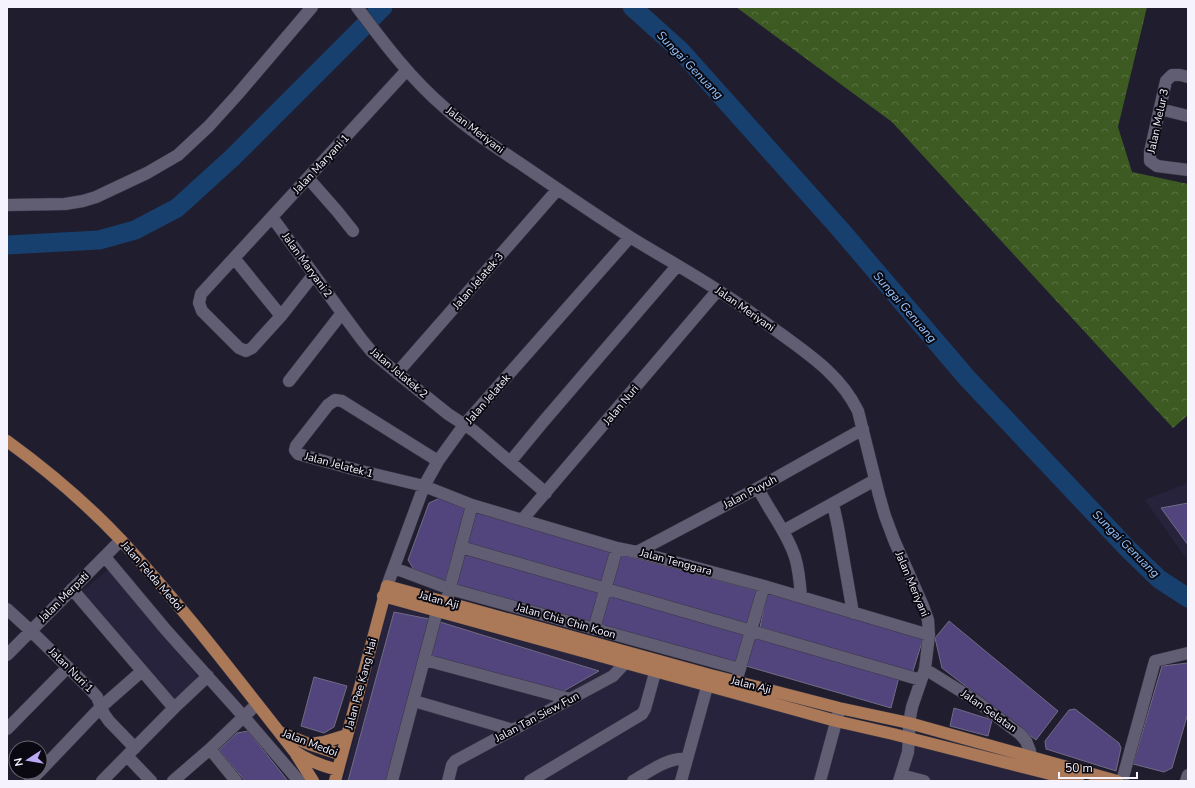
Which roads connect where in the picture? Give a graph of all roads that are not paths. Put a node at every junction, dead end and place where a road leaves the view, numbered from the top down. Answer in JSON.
{"nodes":[{"id":1,"x":312,"y":7,"type":"edge"},
{"id":2,"x":357,"y":7,"type":"edge"},
{"id":3,"x":407,"y":70,"type":"junction"},
{"id":4,"x":1188,"y":77,"type":"edge"},
{"id":5,"x":1160,"y":109,"type":"junction"},
{"id":6,"x":1188,"y":116,"type":"edge"},
{"id":7,"x":1188,"y":170,"type":"edge"},
{"id":8,"x":308,"y":178,"type":"junction"},
{"id":9,"x":558,"y":189,"type":"junction"},
{"id":10,"x":7,"y":205,"type":"edge"},
{"id":11,"x":272,"y":217,"type":"junction"},
{"id":12,"x":353,"y":232,"type":"dead end"},
{"id":13,"x":630,"y":237,"type":"junction"},
{"id":14,"x":234,"y":258,"type":"junction"},
{"id":15,"x":677,"y":266,"type":"junction"},
{"id":16,"x":314,"y":274,"type":"junction"},
{"id":17,"x":718,"y":290,"type":"junction"},
{"id":18,"x":342,"y":313,"type":"junction"},
{"id":19,"x":281,"y":316,"type":"junction"},
{"id":20,"x":397,"y":373,"type":"junction"},
{"id":21,"x":289,"y":381,"type":"dead end"},
{"id":22,"x":464,"y":425,"type":"junction"},
{"id":23,"x":863,"y":429,"type":"junction"},
{"id":24,"x":7,"y":441,"type":"edge"},
{"id":25,"x":438,"y":461,"type":"junction"},
{"id":26,"x":510,"y":462,"type":"junction"},
{"id":27,"x":875,"y":480,"type":"junction"},
{"id":28,"x":424,"y":486,"type":"junction"},
{"id":29,"x":758,"y":488,"type":"junction"},
{"id":30,"x":546,"y":493,"type":"junction"},
{"id":31,"x":833,"y":504,"type":"junction"},
{"id":32,"x":472,"y":505,"type":"junction"},
{"id":33,"x":522,"y":520,"type":"junction"},
{"id":34,"x":783,"y":531,"type":"junction"},
{"id":35,"x":121,"y":540,"type":"junction"},
{"id":36,"x":461,"y":547,"type":"junction"},
{"id":37,"x":617,"y":548,"type":"junction"},
{"id":38,"x":637,"y":552,"type":"junction"},
{"id":39,"x":105,"y":557,"type":"junction"},
{"id":40,"x":394,"y":568,"type":"junction"},
{"id":41,"x":764,"y":586,"type":"junction"},
{"id":42,"x":450,"y":588,"type":"junction"},
{"id":43,"x":72,"y":589,"type":"junction"},
{"id":44,"x":606,"y":589,"type":"junction"},
{"id":45,"x":385,"y":591,"type":"junction"},
{"id":46,"x":801,"y":597,"type":"junction"},
{"id":47,"x":442,"y":606,"type":"junction"},
{"id":48,"x":7,"y":609,"type":"edge"},
{"id":49,"x":853,"y":613,"type":"junction"},
{"id":50,"x":594,"y":629,"type":"junction"},
{"id":51,"x":31,"y":631,"type":"junction"},
{"id":52,"x":751,"y":631,"type":"junction"},
{"id":53,"x":929,"y":634,"type":"junction"},
{"id":54,"x":1188,"y":653,"type":"edge"},
{"id":55,"x":7,"y":655,"type":"edge"},
{"id":56,"x":627,"y":658,"type":"junction"},
{"id":57,"x":425,"y":660,"type":"junction"},
{"id":58,"x":657,"y":666,"type":"junction"},
{"id":59,"x":68,"y":667,"type":"junction"},
{"id":60,"x":740,"y":669,"type":"junction"},
{"id":61,"x":142,"y":670,"type":"junction"},
{"id":62,"x":923,"y":674,"type":"junction"},
{"id":63,"x":208,"y":676,"type":"junction"},
{"id":64,"x":709,"y":680,"type":"junction"},
{"id":65,"x":735,"y":686,"type":"junction"},
{"id":66,"x":570,"y":699,"type":"junction"},
{"id":67,"x":414,"y":700,"type":"junction"},
{"id":68,"x":257,"y":704,"type":"junction"},
{"id":69,"x":101,"y":707,"type":"junction"},
{"id":70,"x":174,"y":708,"type":"junction"},
{"id":71,"x":839,"y":708,"type":"junction"},
{"id":72,"x":244,"y":717,"type":"junction"},
{"id":73,"x":836,"y":720,"type":"junction"},
{"id":74,"x":909,"y":723,"type":"junction"},
{"id":75,"x":7,"y":729,"type":"edge"},
{"id":76,"x":278,"y":730,"type":"junction"},
{"id":77,"x":513,"y":730,"type":"junction"},
{"id":78,"x":347,"y":735,"type":"junction"},
{"id":79,"x":909,"y":738,"type":"junction"},
{"id":80,"x":309,"y":744,"type":"junction"},
{"id":81,"x":210,"y":749,"type":"junction"},
{"id":82,"x":294,"y":751,"type":"junction"},
{"id":83,"x":131,"y":752,"type":"junction"},
{"id":84,"x":342,"y":755,"type":"junction"},
{"id":85,"x":687,"y":759,"type":"junction"},
{"id":86,"x":48,"y":763,"type":"edge"},
{"id":87,"x":1032,"y":763,"type":"junction"},
{"id":88,"x":1188,"y":774,"type":"edge"},
{"id":89,"x":337,"y":776,"type":"edge"},
{"id":90,"x":900,"y":778,"type":"edge"},
{"id":91,"x":102,"y":781,"type":"edge"},
{"id":92,"x":151,"y":781,"type":"edge"},
{"id":93,"x":173,"y":781,"type":"edge"},
{"id":94,"x":236,"y":781,"type":"edge"},
{"id":95,"x":299,"y":781,"type":"edge"},
{"id":96,"x":313,"y":781,"type":"edge"},
{"id":97,"x":392,"y":781,"type":"edge"},
{"id":98,"x":448,"y":781,"type":"edge"},
{"id":99,"x":530,"y":781,"type":"edge"},
{"id":100,"x":633,"y":781,"type":"edge"},
{"id":101,"x":681,"y":781,"type":"edge"},
{"id":102,"x":820,"y":781,"type":"edge"},
{"id":103,"x":924,"y":781,"type":"edge"},
{"id":104,"x":1078,"y":781,"type":"edge"},
{"id":105,"x":1117,"y":781,"type":"edge"},
{"id":106,"x":1122,"y":781,"type":"edge"},
{"id":107,"x":1186,"y":781,"type":"edge"}],
"edges":[{"from":1,"to":10,"type":"street"},
{"from":2,"to":3,"type":"street","name":"Jalan Meriyani"},
{"from":3,"to":8,"type":"street","name":"Jalan Maryani 1"},
{"from":3,"to":9,"type":"street","name":"Jalan Meriyani"},
{"from":4,"to":5,"type":"street","name":"Jalan Melur 3"},
{"from":5,"to":6,"type":"street"},
{"from":5,"to":7,"type":"street","name":"Jalan Melur 3"},
{"from":8,"to":11,"type":"street","name":"Jalan Maryani 1"},
{"from":8,"to":12,"type":"street"},
{"from":9,"to":13,"type":"street","name":"Jalan Meriyani"},
{"from":9,"to":20,"type":"street","name":"Jalan Jelatek 3"},
{"from":11,"to":14,"type":"street","name":"Jalan Maryani 1"},
{"from":11,"to":16,"type":"street","name":"Jalan Maryani 2"},
{"from":13,"to":15,"type":"street","name":"Jalan Meriyani"},
{"from":13,"to":22,"type":"street","name":"Jalan Jelatek"},
{"from":14,"to":19,"type":"street"},
{"from":14,"to":19,"type":"street","name":"Jalan Maryani 1"},
{"from":15,"to":17,"type":"street","name":"Jalan Meriyani"},
{"from":15,"to":26,"type":"street"},
{"from":16,"to":18,"type":"street","name":"Jalan Maryani 2"},
{"from":16,"to":19,"type":"street"},
{"from":17,"to":23,"type":"street","name":"Jalan Meriyani"},
{"from":17,"to":30,"type":"street","name":"Jalan Nuri"},
{"from":18,"to":20,"type":"street","name":"Jalan Jelatek 2"},
{"from":18,"to":21,"type":"street"},
{"from":20,"to":22,"type":"street","name":"Jalan Jelatek 2"},
{"from":22,"to":25,"type":"street","name":"Jalan Jelatek"},
{"from":22,"to":26,"type":"street","name":"Jalan Jelatek 2"},
{"from":23,"to":27,"type":"street","name":"Jalan Meriyani"},
{"from":23,"to":29,"type":"street","name":"Jalan Puyuh"},
{"from":24,"to":35,"type":"main road","name":"Jalan Felda Medoi"},
{"from":25,"to":28,"type":"street","name":"Jalan Jelatek"},
{"from":25,"to":28,"type":"street","name":"Jalan Jelatek 1"},
{"from":26,"to":30,"type":"street","name":"Jalan Jelatek 2"},
{"from":27,"to":31,"type":"street"},
{"from":27,"to":53,"type":"street","name":"Jalan Meriyani"},
{"from":28,"to":32,"type":"street","name":"Jalan Tenggara"},
{"from":28,"to":40,"type":"street","name":"Jalan Jelatek"},
{"from":29,"to":34,"type":"street"},
{"from":29,"to":38,"type":"street","name":"Jalan Puyuh"},
{"from":30,"to":33,"type":"street","name":"Jalan Nuri"},
{"from":31,"to":34,"type":"street"},
{"from":31,"to":49,"type":"street"},
{"from":32,"to":33,"type":"street","name":"Jalan Tenggara"},
{"from":32,"to":36,"type":"street"},
{"from":33,"to":37,"type":"street","name":"Jalan Tenggara"},
{"from":34,"to":46,"type":"street"},
{"from":35,"to":39,"type":"street","name":"Jalan Merpati"},
{"from":35,"to":68,"type":"main road","name":"Jalan Felda Medoi"},
{"from":36,"to":42,"type":"street"},
{"from":36,"to":44,"type":"street","name":"Jalan Selatan"},
{"from":37,"to":38,"type":"street","name":"Jalan Tenggara"},
{"from":37,"to":44,"type":"street"},
{"from":38,"to":41,"type":"street","name":"Jalan Tenggara"},
{"from":39,"to":43,"type":"street","name":"Jalan Merpati"},
{"from":39,"to":63,"type":"street"},
{"from":40,"to":42,"type":"street","name":"Jalan Chia Chin Koon"},
{"from":40,"to":45,"type":"street","name":"Jalan Jelatek"},
{"from":41,"to":46,"type":"street","name":"Jalan Tenggara"},
{"from":41,"to":52,"type":"street"},
{"from":42,"to":47,"type":"street"},
{"from":42,"to":50,"type":"street","name":"Jalan Chia Chin Koon"},
{"from":43,"to":51,"type":"street","name":"Jalan Merpati"},
{"from":43,"to":61,"type":"street"},
{"from":44,"to":50,"type":"street"},
{"from":44,"to":52,"type":"street","name":"Jalan Selatan"},
{"from":45,"to":47,"type":"main road","name":"Jalan Aji"},
{"from":45,"to":78,"type":"main road","name":"Jalan Pee Kang Hai"},
{"from":46,"to":49,"type":"street","name":"Jalan Tenggara"},
{"from":47,"to":56,"type":"main road","name":"Jalan Aji"},
{"from":47,"to":57,"type":"street"},
{"from":48,"to":51,"type":"street","name":"Jalan Nuri 1"},
{"from":49,"to":53,"type":"street","name":"Jalan Tenggara"},
{"from":50,"to":60,"type":"street","name":"Jalan Chia Chin Koon"},
{"from":51,"to":55,"type":"street","name":"Jalan Merpati"},
{"from":51,"to":59,"type":"street","name":"Jalan Nuri 1"},
{"from":52,"to":60,"type":"street"},
{"from":52,"to":62,"type":"street","name":"Jalan Selatan"},
{"from":53,"to":62,"type":"street","name":"Jalan Meriyani"},
{"from":54,"to":106,"type":"street"},
{"from":56,"to":58,"type":"main road","name":"Jalan Aji"},
{"from":56,"to":66,"type":"street","name":"Jalan Tan Siew Fun"},
{"from":57,"to":66,"type":"street"},
{"from":57,"to":67,"type":"street"},
{"from":58,"to":64,"type":"main road","name":"Jalan Aji"},
{"from":58,"to":99,"type":"street"},
{"from":59,"to":69,"type":"street","name":"Jalan Nuri 1"},
{"from":59,"to":75,"type":"street"},
{"from":60,"to":65,"type":"street"},
{"from":61,"to":69,"type":"street"},
{"from":61,"to":70,"type":"street"},
{"from":62,"to":74,"type":"street","name":"Jalan Meriyani"},
{"from":62,"to":87,"type":"street","name":"Jalan Selatan"},
{"from":63,"to":70,"type":"street"},
{"from":63,"to":72,"type":"street"},
{"from":64,"to":65,"type":"main road","name":"Jalan Aji"},
{"from":64,"to":85,"type":"street"},
{"from":65,"to":71,"type":"main road","name":"Jalan Aji"},
{"from":65,"to":73,"type":"main road","name":"Jalan Aji"},
{"from":66,"to":77,"type":"street","name":"Jalan Tan Siew Fun"},
{"from":67,"to":77,"type":"street"},
{"from":67,"to":97,"type":"street"},
{"from":68,"to":72,"type":"street"},
{"from":68,"to":76,"type":"main road","name":"Jalan Felda Medoi"},
{"from":69,"to":83,"type":"street","name":"Jalan Nuri 1"},
{"from":69,"to":86,"type":"street"},
{"from":70,"to":83,"type":"street"},
{"from":71,"to":73,"type":"street"},
{"from":71,"to":74,"type":"main road","name":"Jalan Aji"},
{"from":72,"to":81,"type":"street"},
{"from":72,"to":95,"type":"street"},
{"from":73,"to":79,"type":"main road","name":"Jalan Aji"},
{"from":73,"to":102,"type":"street"},
{"from":74,"to":79,"type":"street","name":"Jalan Meriyani"},
{"from":74,"to":87,"type":"main road","name":"Jalan Aji"},
{"from":76,"to":80,"type":"main road","name":"Jalan Medoi"},
{"from":76,"to":82,"type":"main road","name":"Jalan Medoi"},
{"from":77,"to":98,"type":"street","name":"Jalan Tan Siew Fun"},
{"from":78,"to":80,"type":"main road"},
{"from":78,"to":84,"type":"main road","name":"Jalan Pee Kang Hai"},
{"from":79,"to":87,"type":"main road","name":"Jalan Aji"},
{"from":79,"to":90,"type":"street","name":"Jalan Meriyani"},
{"from":80,"to":84,"type":"main road","name":"Jalan Medoi"},
{"from":81,"to":93,"type":"street"},
{"from":81,"to":94,"type":"street"},
{"from":82,"to":89,"type":"main road","name":"Jalan Medoi"},
{"from":82,"to":96,"type":"main road"},
{"from":83,"to":91,"type":"street"},
{"from":83,"to":92,"type":"street","name":"Jalan Nuri 1"},
{"from":84,"to":89,"type":"main road","name":"Jalan Pee Kang Hai"},
{"from":85,"to":100,"type":"street"},
{"from":85,"to":101,"type":"street"},
{"from":87,"to":104,"type":"main road","name":"Jalan Aji"},
{"from":87,"to":105,"type":"main road","name":"Jalan Aji"},
{"from":88,"to":107,"type":"street"},
{"from":90,"to":103,"type":"street"}]}
